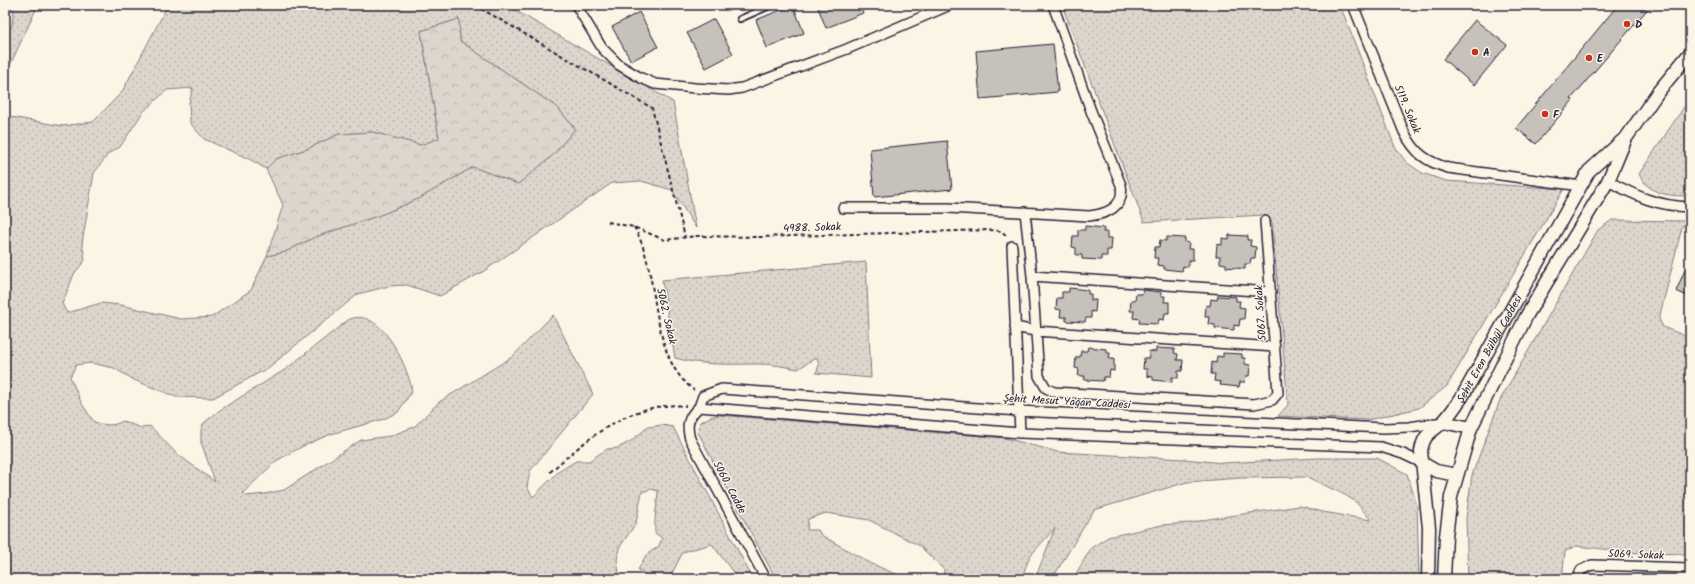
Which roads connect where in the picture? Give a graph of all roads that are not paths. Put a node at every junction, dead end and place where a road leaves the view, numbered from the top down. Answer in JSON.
{"nodes":[{"id":1,"x":576,"y":5,"type":"edge"},
{"id":2,"x":772,"y":5,"type":"edge"},
{"id":3,"x":950,"y":5,"type":"edge"},
{"id":4,"x":1053,"y":5,"type":"edge"},
{"id":5,"x":1353,"y":5,"type":"edge"},
{"id":6,"x":740,"y":19,"type":"dead end"},
{"id":7,"x":1690,"y":53,"type":"edge"},
{"id":8,"x":1626,"y":138,"type":"junction"},
{"id":9,"x":1589,"y":171,"type":"junction"},
{"id":10,"x":1608,"y":181,"type":"junction"},
{"id":11,"x":1581,"y":186,"type":"junction"},
{"id":12,"x":1690,"y":207,"type":"edge"},
{"id":13,"x":843,"y":208,"type":"dead end"},
{"id":14,"x":1025,"y":212,"type":"junction"},
{"id":15,"x":1266,"y":221,"type":"dead end"},
{"id":16,"x":1012,"y":246,"type":"road end"},
{"id":17,"x":1032,"y":276,"type":"junction"},
{"id":18,"x":1271,"y":292,"type":"junction"},
{"id":19,"x":1015,"y":327,"type":"junction"},
{"id":20,"x":1035,"y":331,"type":"junction"},
{"id":21,"x":1274,"y":346,"type":"junction"},
{"id":22,"x":700,"y":407,"type":"junction"},
{"id":23,"x":1018,"y":411,"type":"junction"},
{"id":24,"x":1443,"y":422,"type":"junction"},
{"id":25,"x":1471,"y":428,"type":"junction"},
{"id":26,"x":1020,"y":433,"type":"junction"},
{"id":27,"x":1422,"y":463,"type":"junction"},
{"id":28,"x":1457,"y":475,"type":"junction"},
{"id":29,"x":1690,"y":568,"type":"edge"},
{"id":30,"x":766,"y":579,"type":"edge"},
{"id":31,"x":1428,"y":579,"type":"edge"},
{"id":32,"x":1444,"y":579,"type":"edge"},
{"id":33,"x":1577,"y":579,"type":"edge"}],
"edges":[{"from":1,"to":3,"type":"street"},
{"from":2,"to":6,"type":"lane"},
{"from":4,"to":14,"type":"street"},
{"from":5,"to":11,"type":"street","name":"5119. Sokak"},
{"from":7,"to":8,"type":"street","name":"Şehit Eren Bülbül Caddesi"},
{"from":8,"to":9,"type":"street","name":"Şehit Eren Bülbül Caddesi"},
{"from":8,"to":10,"type":"street","name":"Şehit Eren Bülbül Caddesi"},
{"from":9,"to":10,"type":"street"},
{"from":9,"to":11,"type":"street","name":"Şehit Eren Bülbül Caddesi"},
{"from":10,"to":12,"type":"street"},
{"from":10,"to":25,"type":"street","name":"Şehit Eren Bülbül Caddesi"},
{"from":11,"to":24,"type":"street","name":"Şehit Eren Bülbül Caddesi"},
{"from":13,"to":14,"type":"street"},
{"from":14,"to":17,"type":"street"},
{"from":15,"to":18,"type":"street","name":"5067. Sokak"},
{"from":16,"to":19,"type":"street"},
{"from":17,"to":18,"type":"street"},
{"from":17,"to":20,"type":"street"},
{"from":18,"to":21,"type":"street","name":"5067. Sokak"},
{"from":19,"to":20,"type":"street"},
{"from":19,"to":23,"type":"street"},
{"from":20,"to":21,"type":"street"},
{"from":20,"to":21,"type":"street","name":"5067. Sokak"},
{"from":22,"to":23,"type":"street","name":"Şehit Mesut Yağan Caddesi"},
{"from":22,"to":26,"type":"street"},
{"from":22,"to":30,"type":"street","name":"5060. Cadde"},
{"from":23,"to":24,"type":"street","name":"Şehit Mesut Yağan Caddesi"},
{"from":23,"to":26,"type":"street"},
{"from":24,"to":25,"type":"street"},
{"from":24,"to":27,"type":"street","name":"Şehit Eren Bülbül Caddesi"},
{"from":25,"to":28,"type":"street","name":"Şehit Eren Bülbül Caddesi"},
{"from":26,"to":27,"type":"street"},
{"from":27,"to":28,"type":"street"},
{"from":27,"to":31,"type":"street","name":"Şehit Eren Bülbül Caddesi"},
{"from":28,"to":32,"type":"street","name":"Şehit Eren Bülbül Caddesi"},
{"from":29,"to":33,"type":"street","name":"5069. Sokak"}]}
